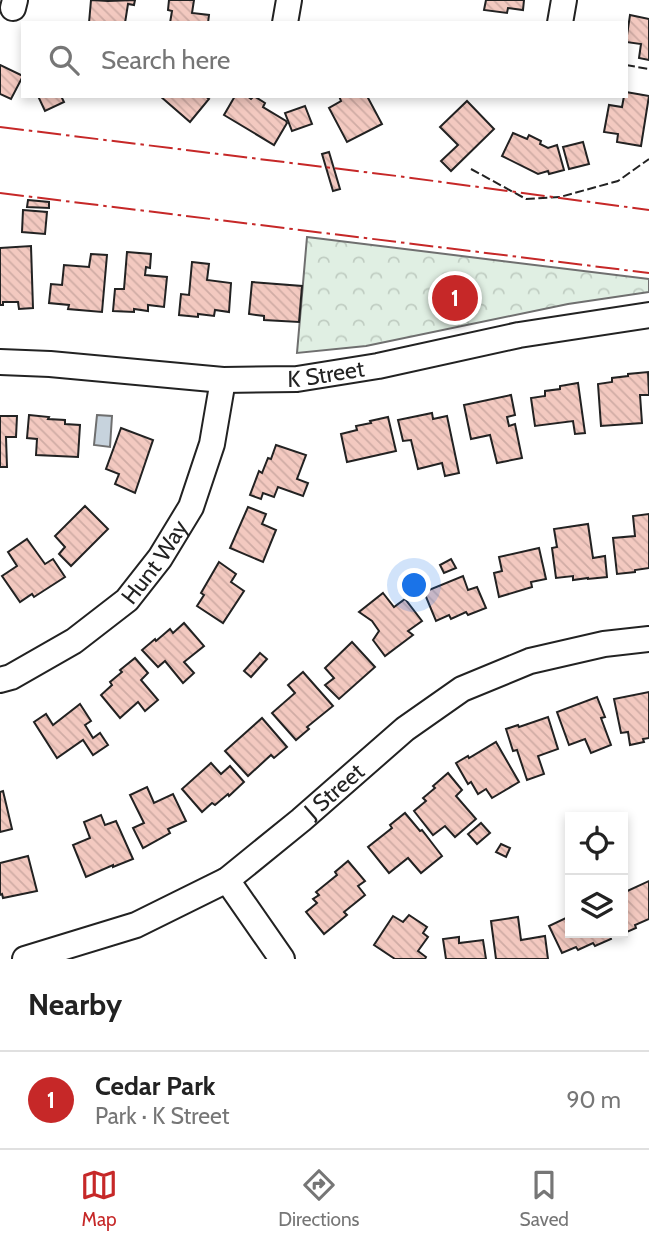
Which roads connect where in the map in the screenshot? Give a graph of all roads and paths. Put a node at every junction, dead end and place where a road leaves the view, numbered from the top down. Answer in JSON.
{"nodes":[{"id":1,"x":289,"y":0,"type":"edge"},
{"id":2,"x":564,"y":0,"type":"edge"},
{"id":3,"x":285,"y":21,"type":"edge"},
{"id":4,"x":560,"y":21,"type":"edge"},
{"id":5,"x":649,"y":315,"type":"edge"},
{"id":6,"x":0,"y":362,"type":"edge"},
{"id":7,"x":223,"y":380,"type":"junction"},
{"id":8,"x":649,"y":639,"type":"edge"},
{"id":9,"x":0,"y":680,"type":"edge"},
{"id":10,"x":227,"y":880,"type":"junction"},
{"id":11,"x":25,"y":959,"type":"edge"},
{"id":12,"x":282,"y":959,"type":"edge"}],
"edges":[{"from":1,"to":3,"type":"street"},
{"from":2,"to":4,"type":"street"},
{"from":5,"to":7,"type":"street","name":"K Street"},
{"from":6,"to":7,"type":"street","name":"K Street"},
{"from":7,"to":9,"type":"street","name":"Hunt Way"},
{"from":8,"to":10,"type":"street","name":"J Street"},
{"from":10,"to":11,"type":"street","name":"J Street"},
{"from":10,"to":12,"type":"street"}]}
